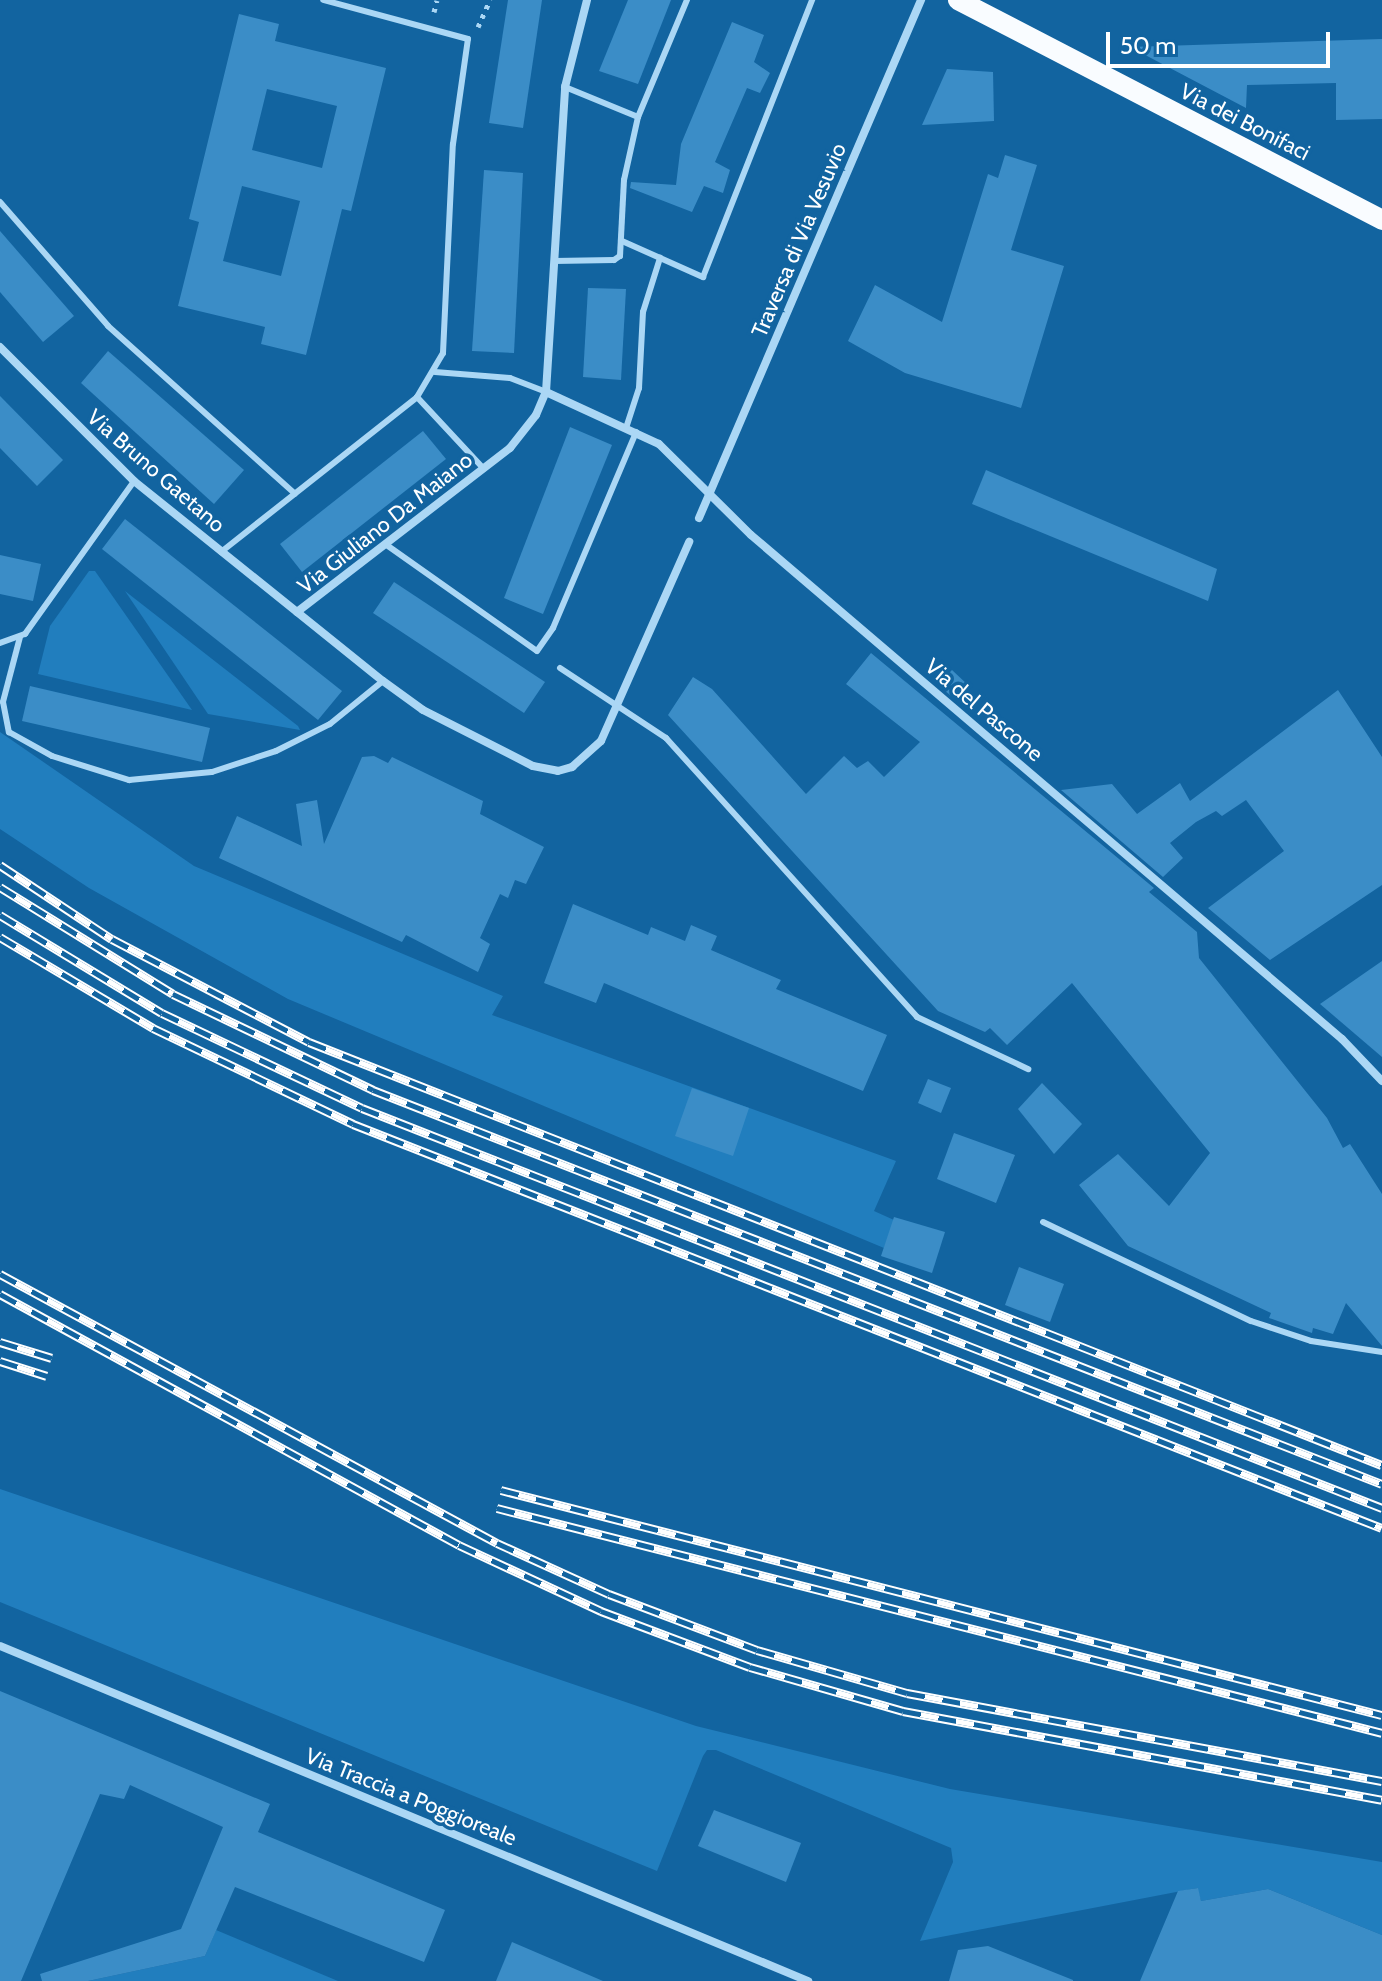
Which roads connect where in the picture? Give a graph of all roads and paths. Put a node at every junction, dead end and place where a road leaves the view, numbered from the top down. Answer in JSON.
{"nodes":[{"id":1,"x":323,"y":0,"type":"edge"},
{"id":2,"x":490,"y":0,"type":"edge"},
{"id":3,"x":587,"y":0,"type":"edge"},
{"id":4,"x":687,"y":0,"type":"edge"},
{"id":5,"x":812,"y":0,"type":"edge"},
{"id":6,"x":921,"y":0,"type":"edge"},
{"id":7,"x":958,"y":0,"type":"edge"},
{"id":8,"x":467,"y":37,"type":"junction"},
{"id":9,"x":565,"y":87,"type":"junction"},
{"id":10,"x":638,"y":117,"type":"junction"},
{"id":11,"x":0,"y":202,"type":"edge"},
{"id":12,"x":1382,"y":220,"type":"edge"},
{"id":13,"x":622,"y":241,"type":"junction"},
{"id":14,"x":660,"y":258,"type":"junction"},
{"id":15,"x":554,"y":261,"type":"junction"},
{"id":16,"x":0,"y":347,"type":"edge"},
{"id":17,"x":435,"y":372,"type":"junction"},
{"id":18,"x":546,"y":392,"type":"junction"},
{"id":19,"x":417,"y":397,"type":"junction"},
{"id":20,"x":627,"y":425,"type":"junction"},
{"id":21,"x":637,"y":430,"type":"junction"},
{"id":22,"x":484,"y":469,"type":"junction"},
{"id":23,"x":134,"y":481,"type":"junction"},
{"id":24,"x":295,"y":494,"type":"junction"},
{"id":25,"x":710,"y":494,"type":"junction"},
{"id":26,"x":699,"y":518,"type":"dead end"},
{"id":27,"x":689,"y":542,"type":"dead end"},
{"id":28,"x":388,"y":546,"type":"junction"},
{"id":29,"x":221,"y":552,"type":"junction"},
{"id":30,"x":297,"y":612,"type":"junction"},
{"id":31,"x":20,"y":637,"type":"junction"},
{"id":32,"x":0,"y":643,"type":"edge"},
{"id":33,"x":560,"y":668,"type":"dead end"},
{"id":34,"x":383,"y":681,"type":"junction"},
{"id":35,"x":618,"y":709,"type":"junction"},
{"id":36,"x":1028,"y":1069,"type":"dead end"},
{"id":37,"x":1382,"y":1081,"type":"edge"},
{"id":38,"x":1043,"y":1222,"type":"dead end"},
{"id":39,"x":1382,"y":1352,"type":"edge"},
{"id":40,"x":0,"y":1646,"type":"edge"},
{"id":41,"x":808,"y":1981,"type":"edge"}],
"edges":[{"from":1,"to":8,"type":"lane"},
{"from":2,"to":8,"type":"path"},
{"from":3,"to":9,"type":"street","name":"Via Giuliano Da Maiano"},
{"from":4,"to":10,"type":"lane"},
{"from":5,"to":14,"type":"lane"},
{"from":6,"to":25,"type":"street","name":"Traversa di Via Vesuvio"},
{"from":7,"to":12,"type":"main road","name":"Via dei Bonifaci"},
{"from":8,"to":17,"type":"lane"},
{"from":9,"to":10,"type":"lane"},
{"from":9,"to":15,"type":"street","name":"Via Giuliano Da Maiano"},
{"from":10,"to":13,"type":"lane"},
{"from":11,"to":24,"type":"lane"},
{"from":13,"to":14,"type":"lane"},
{"from":13,"to":15,"type":"lane"},
{"from":14,"to":20,"type":"lane"},
{"from":15,"to":18,"type":"street","name":"Via Giuliano Da Maiano"},
{"from":16,"to":23,"type":"street","name":"Via Bruno Gaetano"},
{"from":17,"to":18,"type":"lane"},
{"from":17,"to":19,"type":"lane"},
{"from":18,"to":20,"type":"street","name":"Via del Pascone"},
{"from":18,"to":22,"type":"street","name":"Via Giuliano Da Maiano"},
{"from":19,"to":22,"type":"lane"},
{"from":19,"to":24,"type":"lane"},
{"from":20,"to":21,"type":"street","name":"Via del Pascone"},
{"from":21,"to":25,"type":"street","name":"Via del Pascone"},
{"from":21,"to":28,"type":"lane"},
{"from":22,"to":28,"type":"street","name":"Via Giuliano Da Maiano"},
{"from":23,"to":29,"type":"street","name":"Via Bruno Gaetano"},
{"from":23,"to":31,"type":"lane"},
{"from":24,"to":29,"type":"lane"},
{"from":25,"to":26,"type":"street"},
{"from":25,"to":37,"type":"street","name":"Via del Pascone"},
{"from":27,"to":35,"type":"street","name":"Via Giuliano Da Maiano"},
{"from":28,"to":30,"type":"street","name":"Via Giuliano Da Maiano"},
{"from":29,"to":30,"type":"street","name":"Via Bruno Gaetano"},
{"from":30,"to":34,"type":"street","name":"Via Giuliano Da Maiano"},
{"from":31,"to":32,"type":"lane"},
{"from":31,"to":34,"type":"lane"},
{"from":33,"to":35,"type":"lane"},
{"from":34,"to":35,"type":"street","name":"Via Giuliano Da Maiano"},
{"from":35,"to":36,"type":"lane"},
{"from":38,"to":39,"type":"lane"},
{"from":40,"to":41,"type":"street","name":"Via Traccia a Poggioreale"}]}
